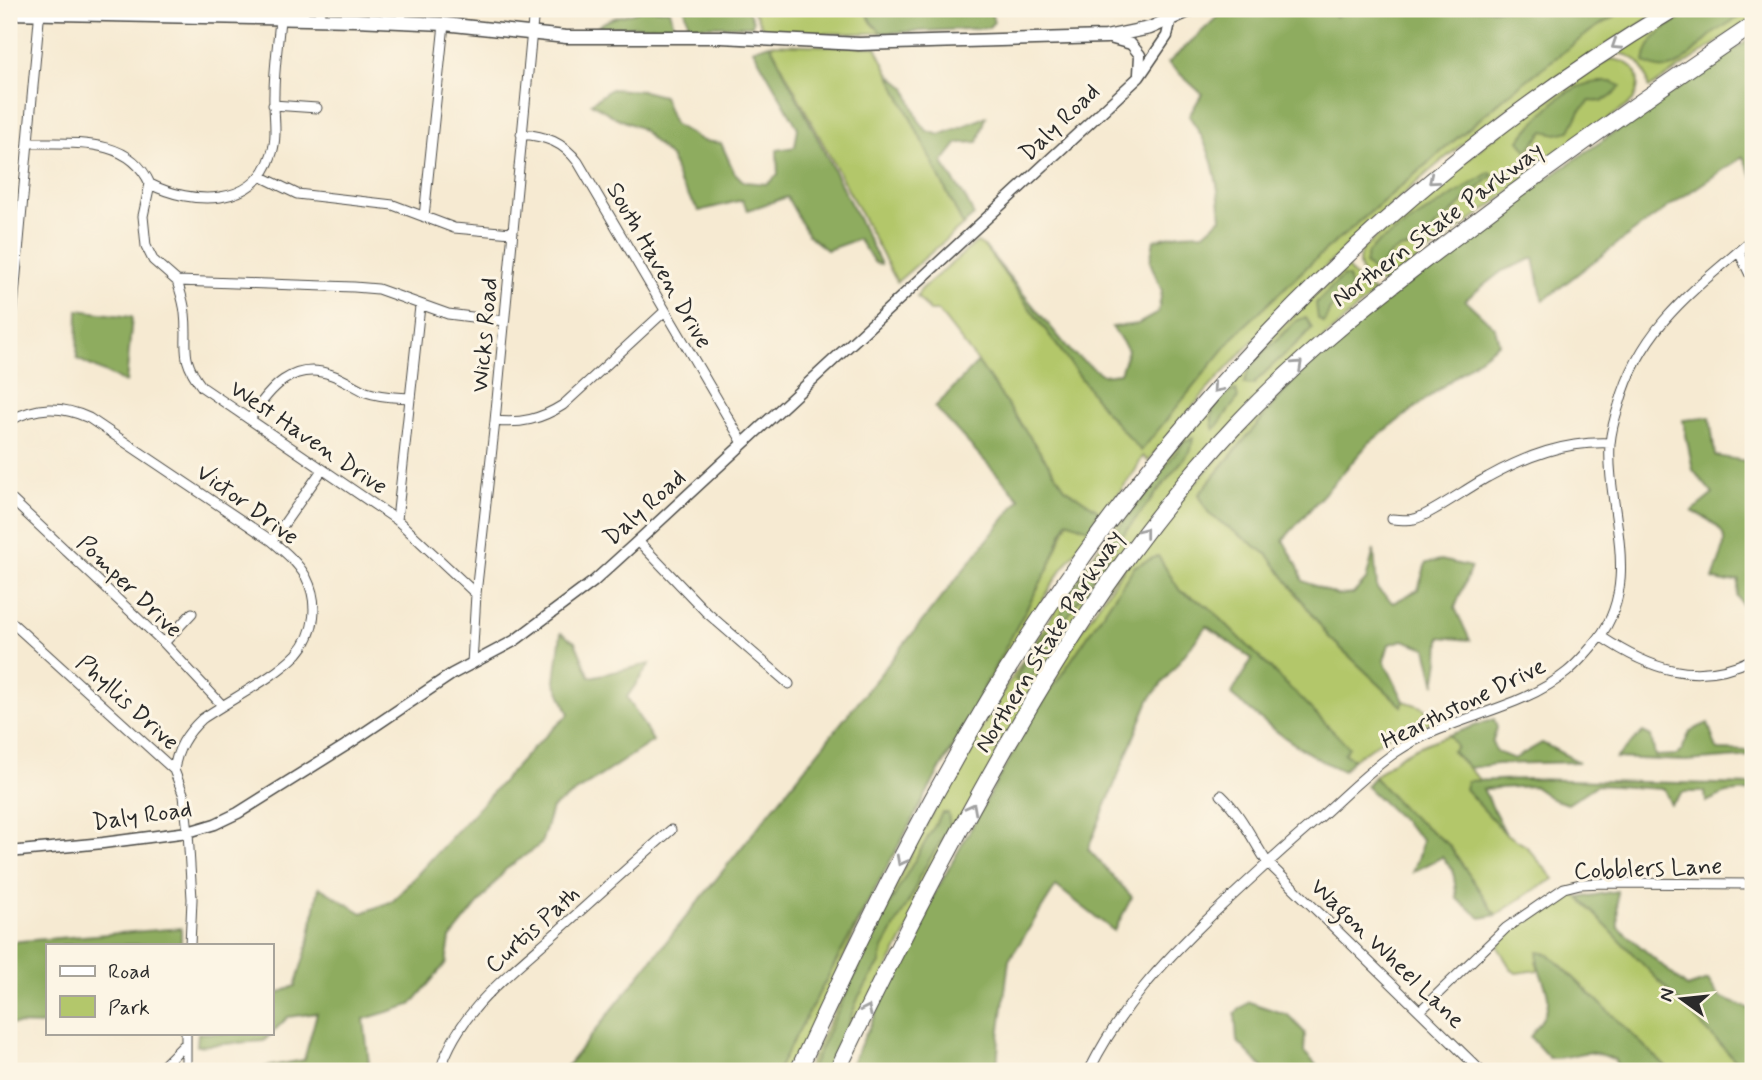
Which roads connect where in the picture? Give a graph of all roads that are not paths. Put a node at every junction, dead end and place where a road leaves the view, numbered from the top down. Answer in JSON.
{"nodes":[{"id":1,"x":402,"y":9,"type":"edge"},
{"id":2,"x":534,"y":9,"type":"edge"},
{"id":3,"x":1193,"y":9,"type":"edge"},
{"id":4,"x":1674,"y":9,"type":"edge"},
{"id":5,"x":39,"y":11,"type":"edge"},
{"id":6,"x":9,"y":13,"type":"edge"},
{"id":7,"x":209,"y":13,"type":"edge"},
{"id":8,"x":319,"y":14,"type":"edge"},
{"id":9,"x":1173,"y":14,"type":"edge"},
{"id":10,"x":281,"y":19,"type":"junction"},
{"id":11,"x":401,"y":23,"type":"junction"},
{"id":12,"x":444,"y":24,"type":"junction"},
{"id":13,"x":1753,"y":25,"type":"edge"},
{"id":14,"x":531,"y":34,"type":"junction"},
{"id":15,"x":1106,"y":37,"type":"junction"},
{"id":16,"x":1139,"y":76,"type":"junction"},
{"id":17,"x":273,"y":106,"type":"junction"},
{"id":18,"x":317,"y":108,"type":"dead end"},
{"id":19,"x":521,"y":134,"type":"junction"},
{"id":20,"x":29,"y":143,"type":"junction"},
{"id":21,"x":260,"y":176,"type":"junction"},
{"id":22,"x":150,"y":184,"type":"junction"},
{"id":23,"x":424,"y":217,"type":"junction"},
{"id":24,"x":512,"y":233,"type":"junction"},
{"id":25,"x":1753,"y":239,"type":"edge"},
{"id":26,"x":1739,"y":252,"type":"junction"},
{"id":27,"x":177,"y":281,"type":"junction"},
{"id":28,"x":1753,"y":281,"type":"edge"},
{"id":29,"x":420,"y":306,"type":"junction"},
{"id":30,"x":665,"y":311,"type":"junction"},
{"id":31,"x":10,"y":319,"type":"edge"},
{"id":32,"x":504,"y":321,"type":"junction"},
{"id":33,"x":9,"y":352,"type":"edge"},
{"id":34,"x":409,"y":398,"type":"junction"},
{"id":35,"x":9,"y":418,"type":"edge"},
{"id":36,"x":250,"y":419,"type":"junction"},
{"id":37,"x":495,"y":421,"type":"junction"},
{"id":38,"x":743,"y":443,"type":"junction"},
{"id":39,"x":1610,"y":443,"type":"junction"},
{"id":40,"x":323,"y":470,"type":"junction"},
{"id":41,"x":9,"y":497,"type":"edge"},
{"id":42,"x":1392,"y":519,"type":"dead end"},
{"id":43,"x":397,"y":520,"type":"junction"},
{"id":44,"x":272,"y":541,"type":"junction"},
{"id":45,"x":638,"y":541,"type":"junction"},
{"id":46,"x":476,"y":594,"type":"junction"},
{"id":47,"x":192,"y":613,"type":"dead end"},
{"id":48,"x":9,"y":620,"type":"edge"},
{"id":49,"x":1600,"y":636,"type":"junction"},
{"id":50,"x":164,"y":643,"type":"junction"},
{"id":51,"x":1753,"y":659,"type":"edge"},
{"id":52,"x":472,"y":664,"type":"junction"},
{"id":53,"x":789,"y":684,"type":"dead end"},
{"id":54,"x":222,"y":705,"type":"junction"},
{"id":55,"x":174,"y":771,"type":"junction"},
{"id":56,"x":1221,"y":795,"type":"dead end"},
{"id":57,"x":671,"y":830,"type":"dead end"},
{"id":58,"x":188,"y":832,"type":"junction"},
{"id":59,"x":9,"y":852,"type":"edge"},
{"id":60,"x":1267,"y":862,"type":"junction"},
{"id":61,"x":1753,"y":884,"type":"edge"},
{"id":62,"x":190,"y":944,"type":"edge"},
{"id":63,"x":1421,"y":1010,"type":"junction"},
{"id":64,"x":186,"y":1034,"type":"edge"},
{"id":65,"x":185,"y":1044,"type":"junction"},
{"id":66,"x":158,"y":1071,"type":"edge"},
{"id":67,"x":186,"y":1071,"type":"edge"},
{"id":68,"x":440,"y":1071,"type":"edge"},
{"id":69,"x":797,"y":1071,"type":"edge"},
{"id":70,"x":837,"y":1071,"type":"edge"},
{"id":71,"x":1089,"y":1071,"type":"edge"},
{"id":72,"x":1481,"y":1071,"type":"edge"}],
"edges":[{"from":1,"to":11,"type":"street"},
{"from":2,"to":14,"type":"street","name":"Wicks Road"},
{"from":3,"to":9,"type":"main road"},
{"from":4,"to":69,"type":"highway","name":"Northern State Parkway","one_way":true},
{"from":5,"to":6,"type":"main road"},
{"from":5,"to":7,"type":"main road"},
{"from":5,"to":20,"type":"street"},
{"from":7,"to":10,"type":"main road"},
{"from":8,"to":10,"type":"main road"},
{"from":8,"to":11,"type":"main road"},
{"from":9,"to":15,"type":"main road"},
{"from":9,"to":16,"type":"street","name":"Daly Road"},
{"from":10,"to":17,"type":"street"},
{"from":11,"to":12,"type":"main road"},
{"from":12,"to":14,"type":"main road"},
{"from":12,"to":23,"type":"street"},
{"from":70,"to":13,"type":"highway","name":"Northern State Parkway","one_way":true},
{"from":14,"to":15,"type":"main road"},
{"from":14,"to":19,"type":"street","name":"Wicks Road"},
{"from":15,"to":16,"type":"street"},
{"from":16,"to":38,"type":"street","name":"Daly Road"},
{"from":17,"to":18,"type":"street"},
{"from":17,"to":21,"type":"street"},
{"from":19,"to":24,"type":"street","name":"Wicks Road"},
{"from":19,"to":30,"type":"street","name":"South Haven Drive"},
{"from":20,"to":22,"type":"street"},
{"from":20,"to":31,"type":"street"},
{"from":21,"to":22,"type":"street"},
{"from":21,"to":23,"type":"street"},
{"from":22,"to":27,"type":"street"},
{"from":23,"to":24,"type":"street"},
{"from":24,"to":32,"type":"street","name":"Wicks Road"},
{"from":25,"to":26,"type":"street","name":"Hearthstone Drive"},
{"from":26,"to":28,"type":"street"},
{"from":26,"to":39,"type":"street","name":"Hearthstone Drive"},
{"from":27,"to":29,"type":"street"},
{"from":27,"to":36,"type":"street","name":"West Haven Drive"},
{"from":29,"to":32,"type":"street"},
{"from":29,"to":34,"type":"street"},
{"from":30,"to":37,"type":"street"},
{"from":30,"to":38,"type":"street","name":"South Haven Drive"},
{"from":31,"to":33,"type":"street"},
{"from":32,"to":37,"type":"street","name":"Wicks Road"},
{"from":34,"to":36,"type":"street"},
{"from":34,"to":43,"type":"street"},
{"from":35,"to":44,"type":"street","name":"Victor Drive"},
{"from":36,"to":40,"type":"street","name":"West Haven Drive"},
{"from":37,"to":46,"type":"street","name":"Wicks Road"},
{"from":38,"to":45,"type":"street","name":"Daly Road"},
{"from":39,"to":42,"type":"street"},
{"from":39,"to":49,"type":"street","name":"Hearthstone Drive"},
{"from":40,"to":43,"type":"street","name":"West Haven Drive"},
{"from":40,"to":44,"type":"street"},
{"from":41,"to":50,"type":"street","name":"Pomper Drive"},
{"from":43,"to":46,"type":"street","name":"West Haven Drive"},
{"from":44,"to":54,"type":"street","name":"Victor Drive"},
{"from":45,"to":52,"type":"street","name":"Daly Road"},
{"from":45,"to":53,"type":"street"},
{"from":46,"to":52,"type":"street","name":"Wicks Road"},
{"from":47,"to":50,"type":"street"},
{"from":48,"to":55,"type":"street","name":"Phyllis Drive"},
{"from":49,"to":51,"type":"street"},
{"from":49,"to":60,"type":"street","name":"Hearthstone Drive"},
{"from":50,"to":54,"type":"street","name":"Pomper Drive"},
{"from":52,"to":58,"type":"street","name":"Daly Road"},
{"from":54,"to":55,"type":"street","name":"Victor Drive"},
{"from":55,"to":58,"type":"street","name":"Phyllis Drive"},
{"from":56,"to":60,"type":"street","name":"Wagon Wheel Lane"},
{"from":57,"to":68,"type":"street","name":"Curtis Path"},
{"from":58,"to":59,"type":"street","name":"Daly Road"},
{"from":58,"to":62,"type":"street","name":"Phyllis Drive"},
{"from":60,"to":63,"type":"street","name":"Wagon Wheel Lane"},
{"from":60,"to":71,"type":"street","name":"Hearthstone Drive"},
{"from":61,"to":63,"type":"street","name":"Cobblers Lane"},
{"from":63,"to":72,"type":"street","name":"Wagon Wheel Lane"},
{"from":64,"to":65,"type":"street"},
{"from":65,"to":66,"type":"street"},
{"from":65,"to":67,"type":"street"}]}
